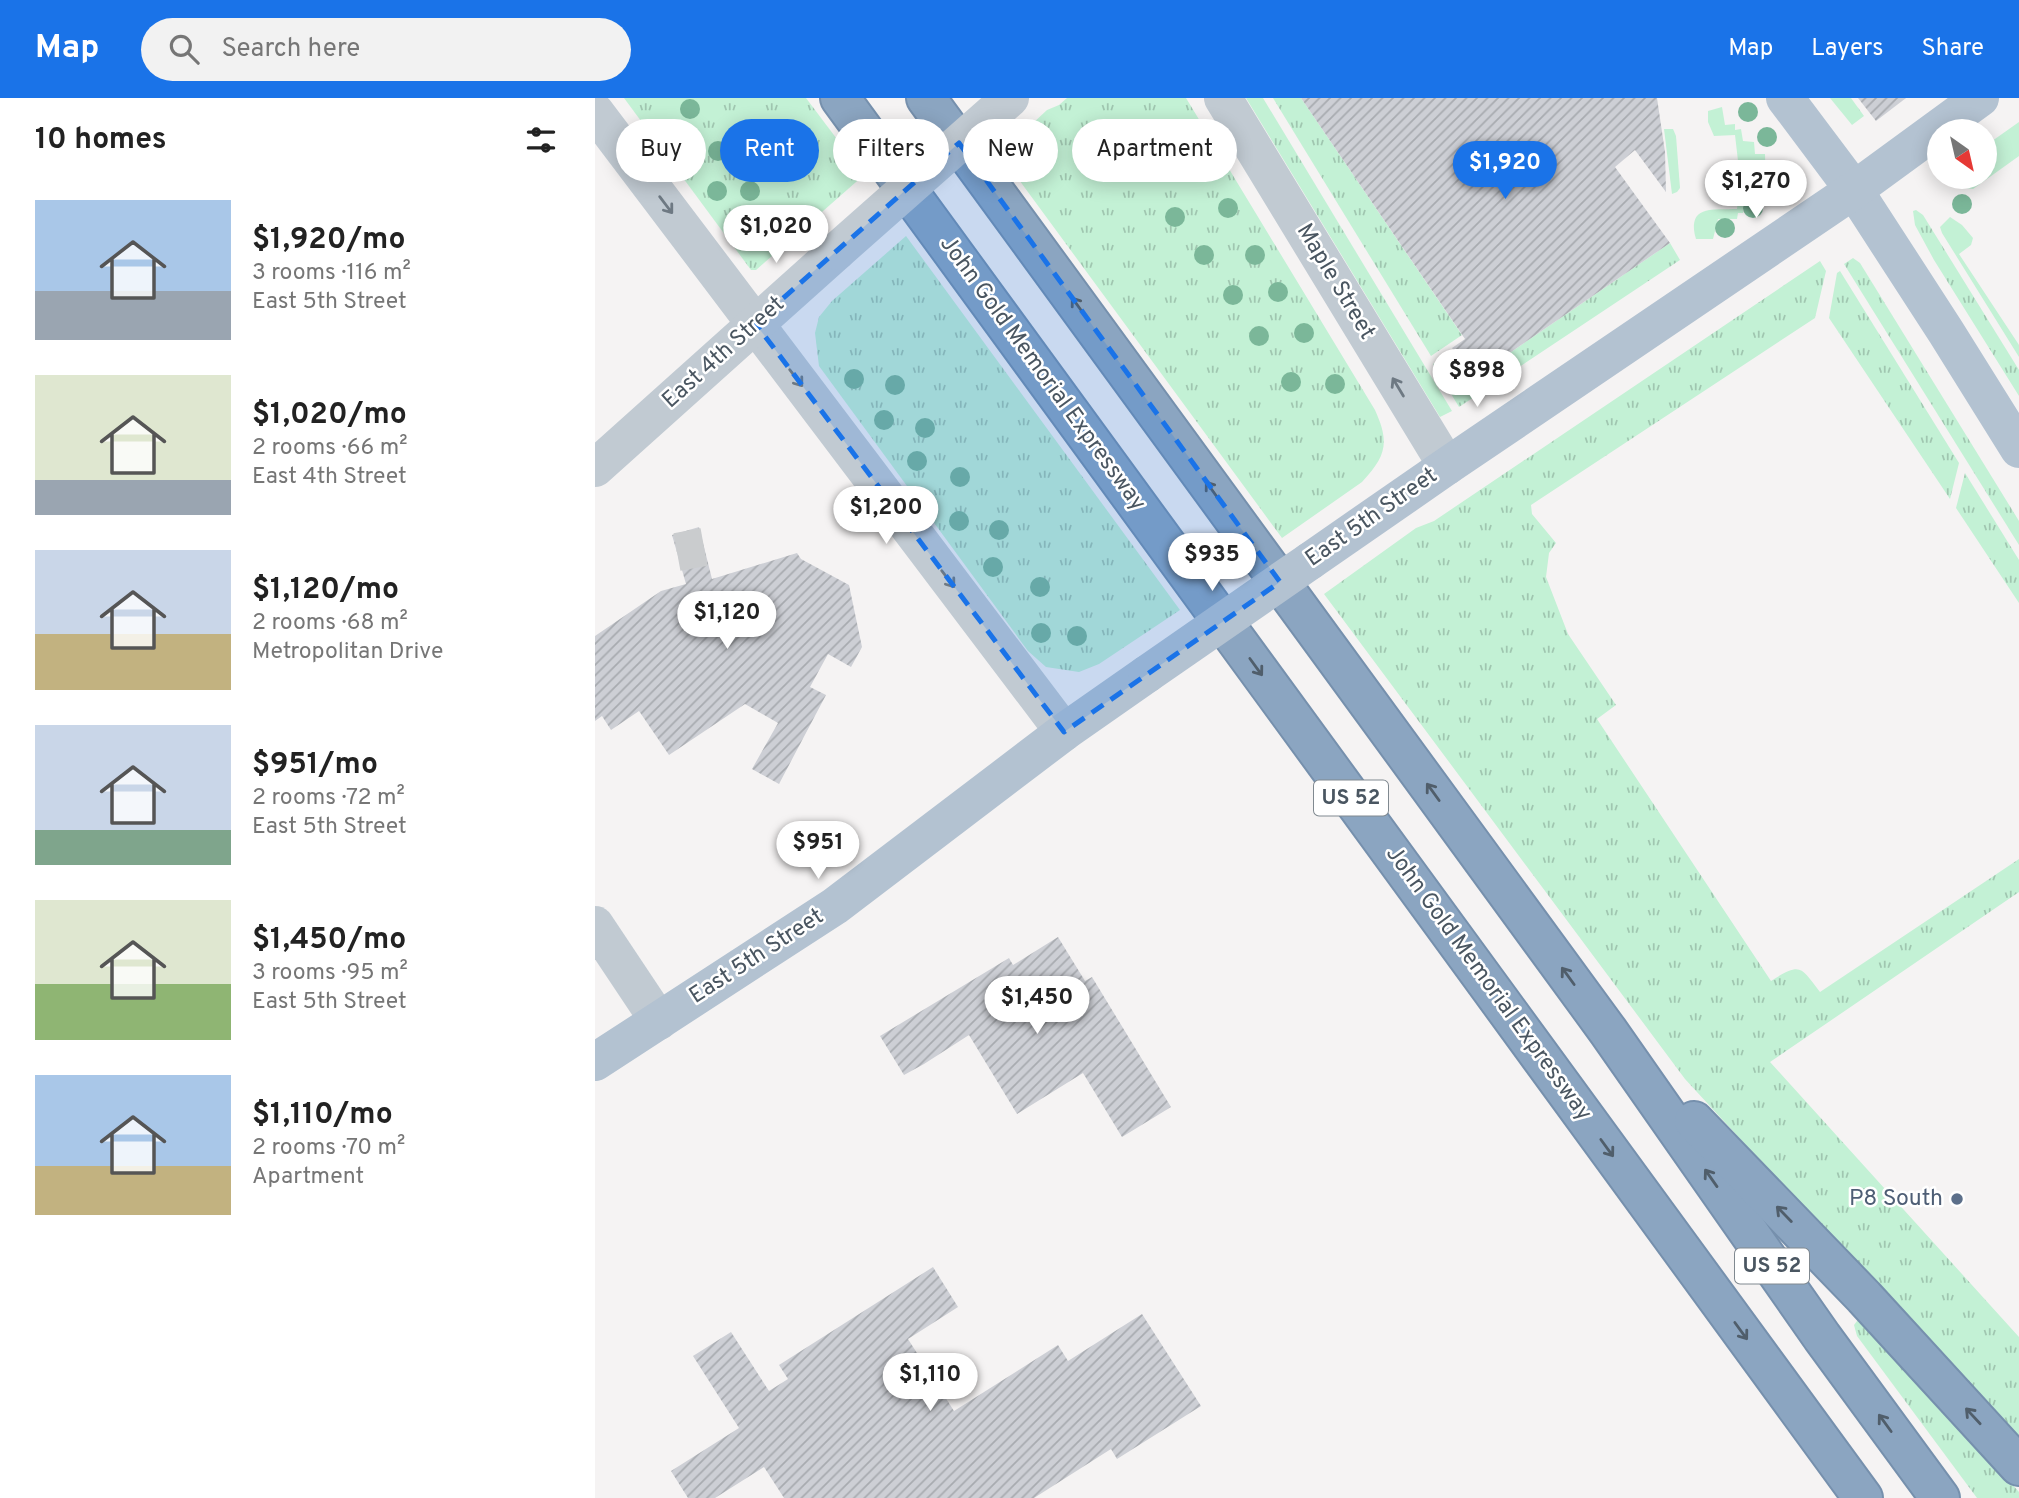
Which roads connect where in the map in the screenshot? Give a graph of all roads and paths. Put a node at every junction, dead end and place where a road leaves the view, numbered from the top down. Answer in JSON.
{"nodes":[{"id":1,"x":840,"y":98,"type":"edge"},
{"id":2,"x":926,"y":98,"type":"edge"},
{"id":3,"x":1010,"y":98,"type":"edge"},
{"id":4,"x":1223,"y":98,"type":"edge"},
{"id":5,"x":1785,"y":98,"type":"edge"},
{"id":6,"x":1980,"y":98,"type":"edge"},
{"id":7,"x":595,"y":112,"type":"edge"},
{"id":8,"x":1854,"y":190,"type":"junction"},
{"id":9,"x":755,"y":323,"type":"junction"},
{"id":10,"x":2019,"y":449,"type":"edge"},
{"id":11,"x":1447,"y":466,"type":"junction"},
{"id":12,"x":595,"y":468,"type":"edge"},
{"id":13,"x":1064,"y":732,"type":"junction"},
{"id":14,"x":595,"y":925,"type":"edge"},
{"id":15,"x":659,"y":1021,"type":"junction"},
{"id":16,"x":1608,"y":1031,"type":"junction"},
{"id":17,"x":595,"y":1062,"type":"edge"},
{"id":18,"x":2019,"y":1466,"type":"edge"},
{"id":19,"x":1863,"y":1498,"type":"edge"},
{"id":20,"x":1940,"y":1498,"type":"edge"}],
"edges":[{"from":1,"to":19,"type":"highway","name":"John Gold Memorial Expressway","number":"US 52","one_way":true},
{"from":16,"to":2,"type":"highway","number":"US 52","one_way":true},
{"from":3,"to":9,"type":"street","name":"East 4th Street","bridge":true},
{"from":11,"to":4,"type":"street","name":"Maple Street","one_way":true},
{"from":5,"to":8,"type":"main road"},
{"from":6,"to":8,"type":"main road","name":"East 5th Street"},
{"from":7,"to":9,"type":"street","one_way":true},
{"from":8,"to":10,"type":"main road"},
{"from":8,"to":11,"type":"main road","name":"East 5th Street"},
{"from":9,"to":12,"type":"street","name":"East 4th Street"},
{"from":9,"to":13,"type":"street","one_way":true},
{"from":11,"to":13,"type":"main road","name":"East 5th Street","bridge":true},
{"from":13,"to":15,"type":"main road","name":"East 5th Street"},
{"from":14,"to":15,"type":"street"},
{"from":15,"to":17,"type":"main road","name":"East 5th Street"},
{"from":18,"to":16,"type":"highway","one_way":true},
{"from":20,"to":16,"type":"highway","number":"US 52","one_way":true}]}
